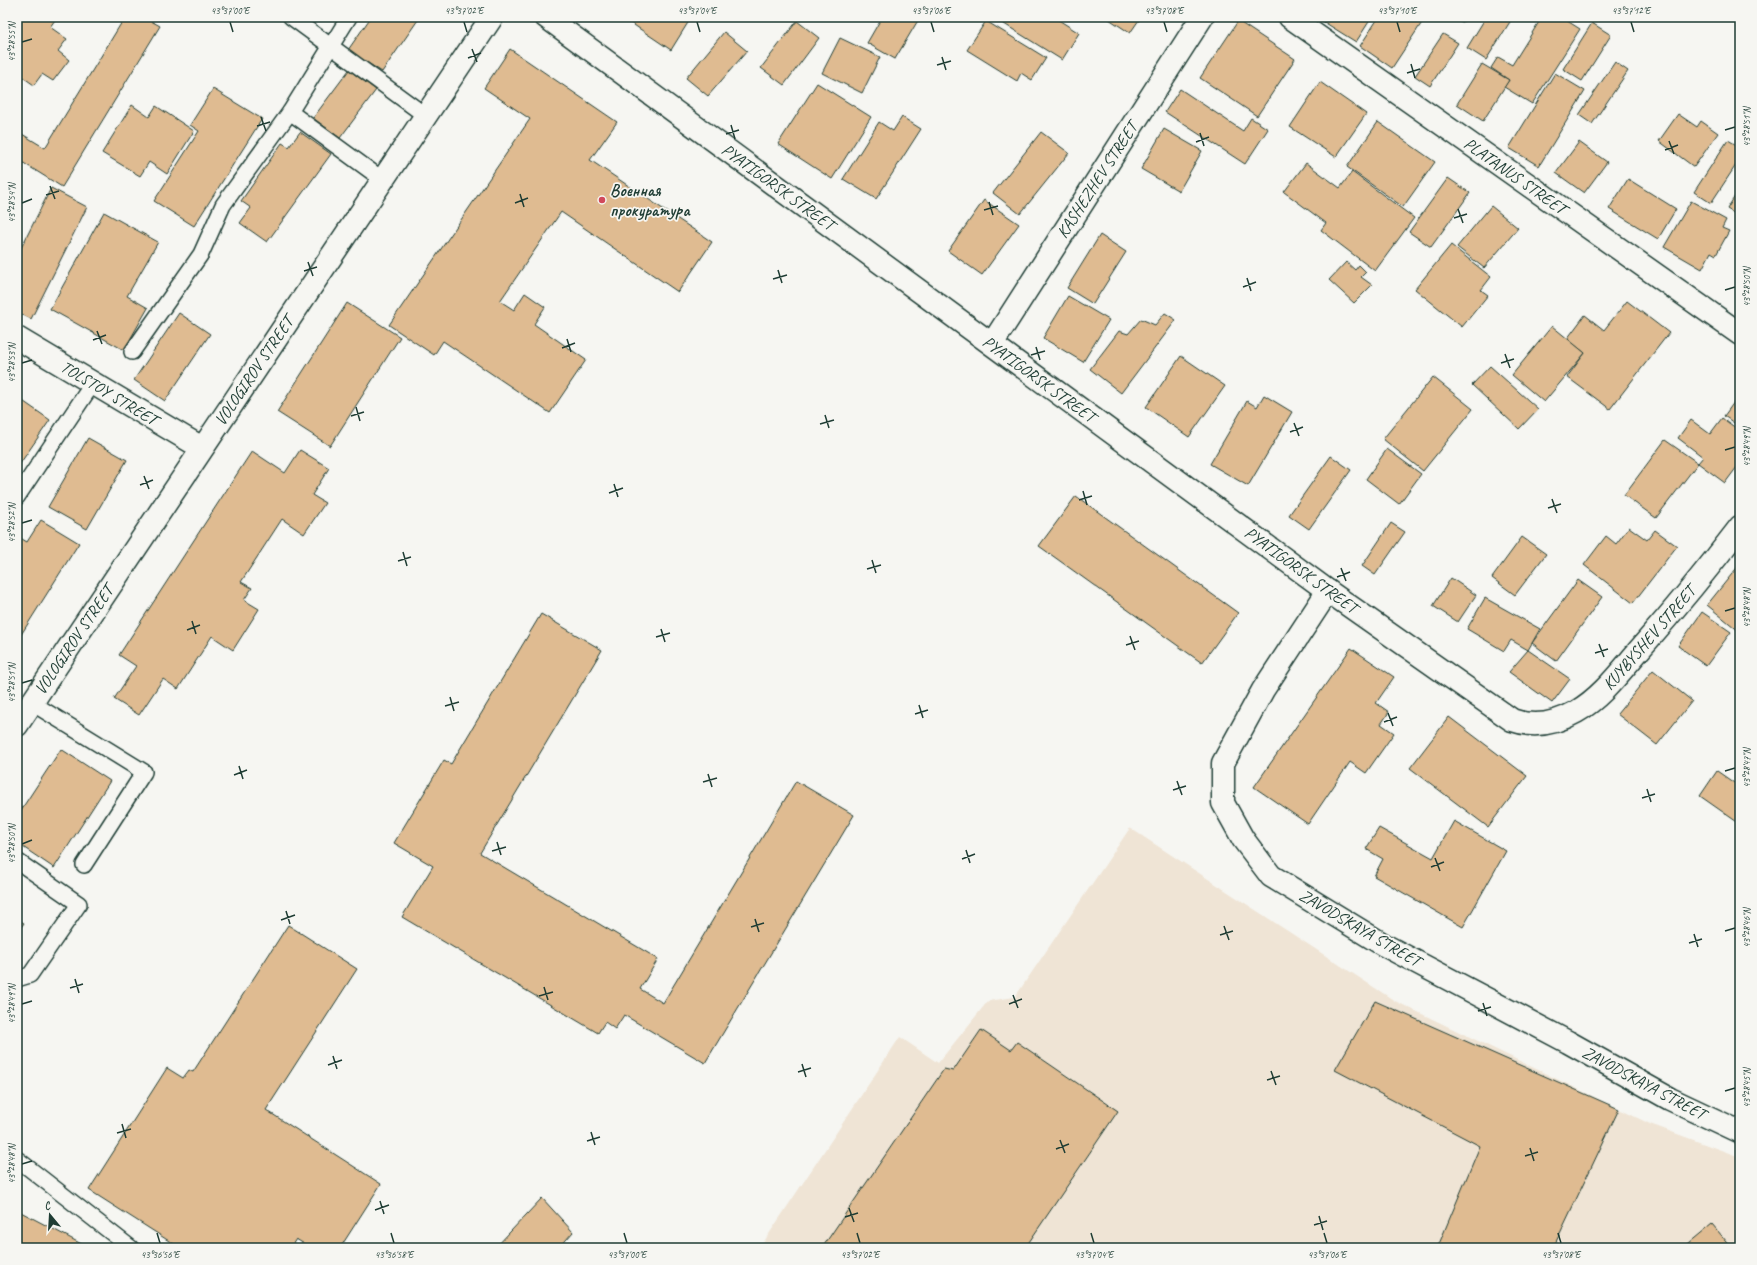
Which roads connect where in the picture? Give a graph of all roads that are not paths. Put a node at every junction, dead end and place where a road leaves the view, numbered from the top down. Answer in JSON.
{"nodes":[{"id":1,"x":291,"y":17,"type":"edge"},
{"id":2,"x":349,"y":17,"type":"edge"},
{"id":3,"x":492,"y":17,"type":"edge"},
{"id":4,"x":546,"y":17,"type":"edge"},
{"id":5,"x":1202,"y":17,"type":"edge"},
{"id":6,"x":1290,"y":17,"type":"edge"},
{"id":7,"x":331,"y":46,"type":"junction"},
{"id":8,"x":290,"y":112,"type":"junction"},
{"id":9,"x":426,"y":116,"type":"junction"},
{"id":10,"x":383,"y":180,"type":"junction"},
{"id":11,"x":1740,"y":334,"type":"edge"},
{"id":12,"x":17,"y":338,"type":"edge"},
{"id":13,"x":992,"y":344,"type":"junction"},
{"id":14,"x":132,"y":352,"type":"dead end"},
{"id":15,"x":93,"y":383,"type":"junction"},
{"id":16,"x":202,"y":448,"type":"junction"},
{"id":17,"x":17,"y":496,"type":"edge"},
{"id":18,"x":1740,"y":527,"type":"edge"},
{"id":19,"x":1328,"y":591,"type":"junction"},
{"id":20,"x":32,"y":703,"type":"junction"},
{"id":21,"x":17,"y":725,"type":"edge"},
{"id":22,"x":1540,"y":725,"type":"joint"},
{"id":23,"x":17,"y":861,"type":"edge"},
{"id":24,"x":84,"y":865,"type":"dead end"},
{"id":25,"x":17,"y":979,"type":"edge"},
{"id":26,"x":1740,"y":1132,"type":"edge"},
{"id":27,"x":17,"y":1159,"type":"edge"},
{"id":28,"x":130,"y":1248,"type":"edge"}],
"edges":[{"from":1,"to":7,"type":"lane"},
{"from":2,"to":7,"type":"lane"},
{"from":3,"to":9,"type":"street","name":"VOLOGIROV STREET"},
{"from":4,"to":13,"type":"street","name":"PYATIGORSK STREET"},
{"from":5,"to":13,"type":"street","name":"KASHEZHEV STREET"},
{"from":6,"to":11,"type":"street","name":"PLATANUS STREET"},
{"from":7,"to":8,"type":"lane"},
{"from":7,"to":9,"type":"lane"},
{"from":8,"to":10,"type":"lane"},
{"from":8,"to":14,"type":"lane"},
{"from":9,"to":10,"type":"street","name":"VOLOGIROV STREET"},
{"from":10,"to":16,"type":"street","name":"VOLOGIROV STREET"},
{"from":12,"to":15,"type":"street","name":"TOLSTOY STREET"},
{"from":13,"to":19,"type":"street","name":"PYATIGORSK STREET"},
{"from":15,"to":16,"type":"street","name":"TOLSTOY STREET"},
{"from":15,"to":17,"type":"lane"},
{"from":16,"to":20,"type":"street","name":"VOLOGIROV STREET"},
{"from":18,"to":22,"type":"street","name":"KUYBYSHEV STREET"},
{"from":19,"to":22,"type":"street","name":"PYATIGORSK STREET"},
{"from":19,"to":26,"type":"street","name":"ZAVODSKAYA STREET"},
{"from":20,"to":21,"type":"street","name":"VOLOGIROV STREET"},
{"from":20,"to":24,"type":"lane"},
{"from":23,"to":25,"type":"lane"},
{"from":27,"to":28,"type":"lane"}]}
